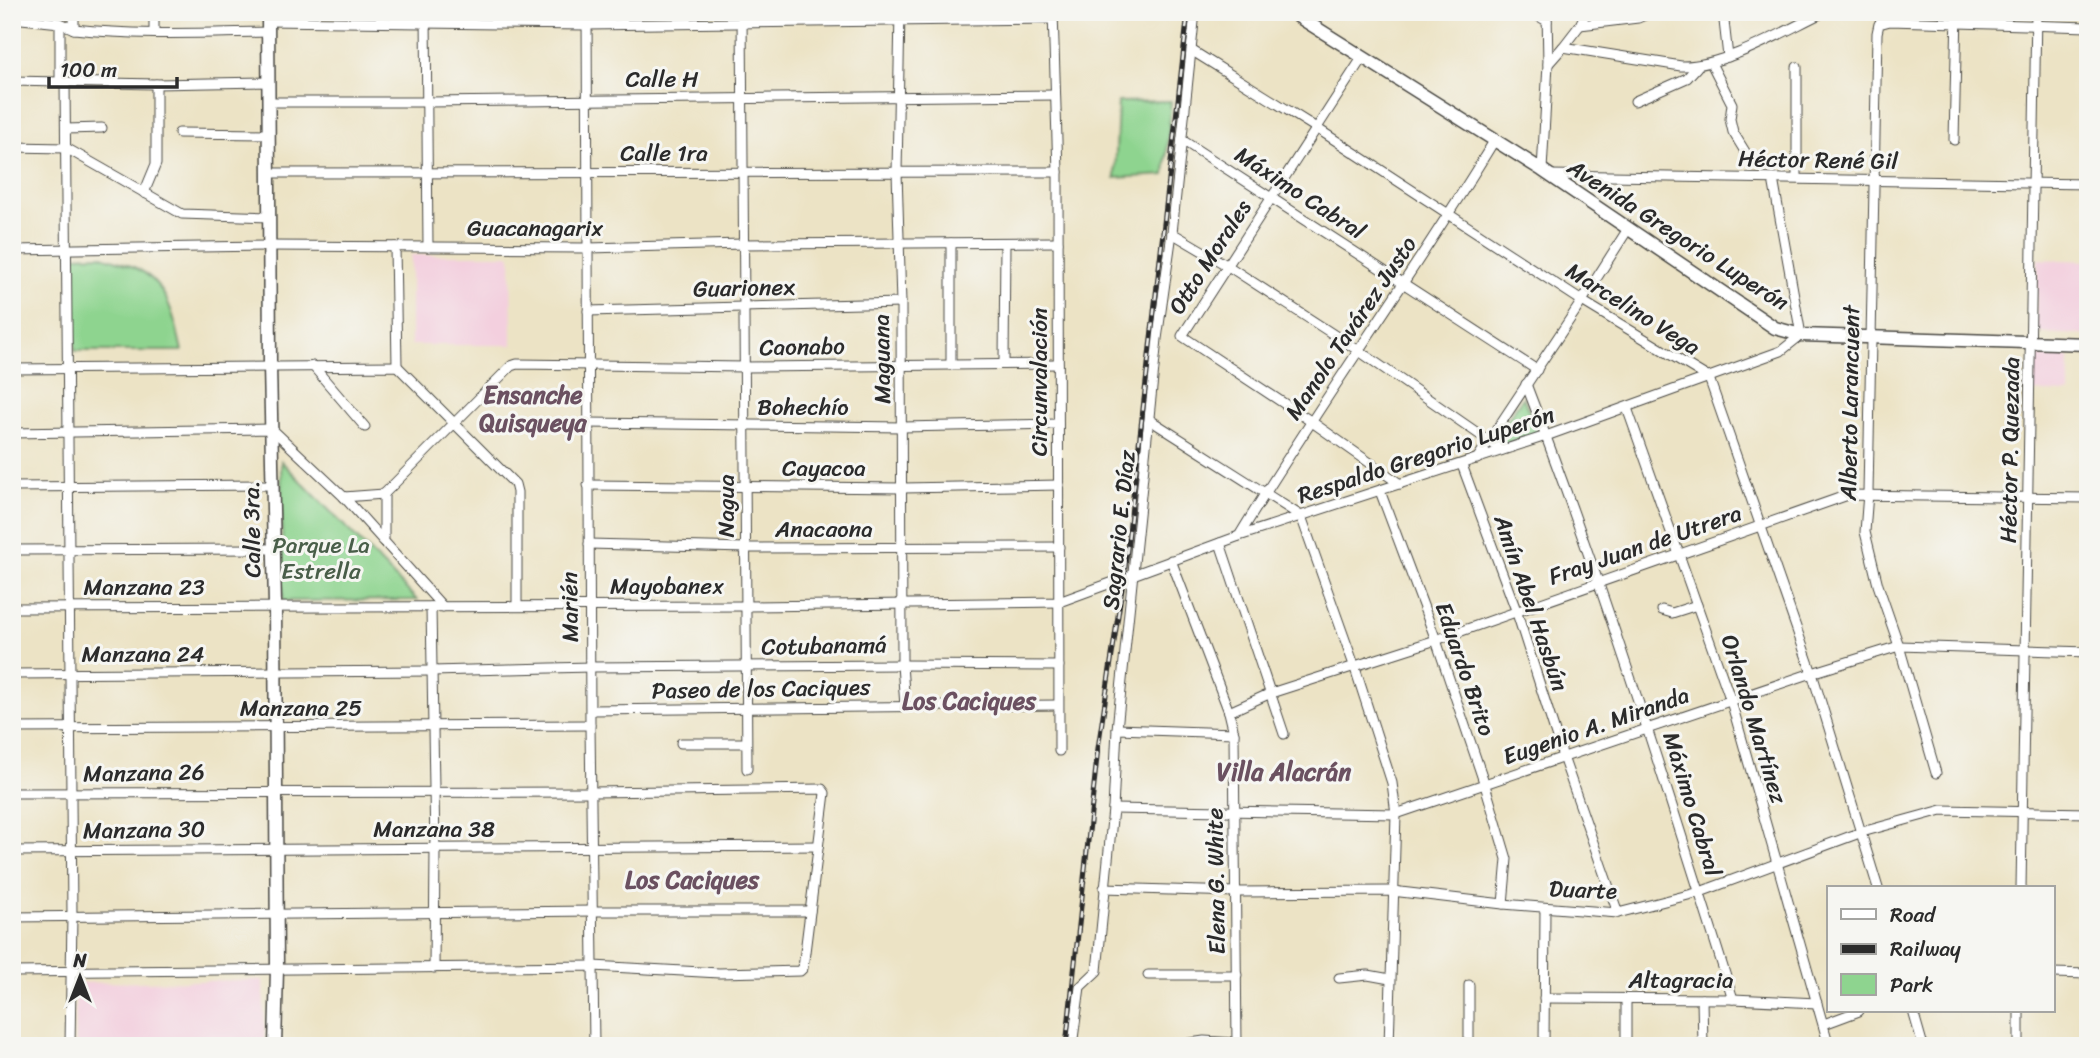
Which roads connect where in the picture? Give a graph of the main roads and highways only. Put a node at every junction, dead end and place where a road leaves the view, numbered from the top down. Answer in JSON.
{"nodes":[{"id":1,"x":1291,"y":12,"type":"edge"},
{"id":2,"x":268,"y":21,"type":"edge"},
{"id":3,"x":2088,"y":344,"type":"edge"},
{"id":4,"x":275,"y":1046,"type":"edge"}],
"edges":[{"from":1,"to":3,"type":"main road","name":"Avenida Gregorio Luperón"},
{"from":2,"to":4,"type":"main road","name":"Calle 3ra."}]}
